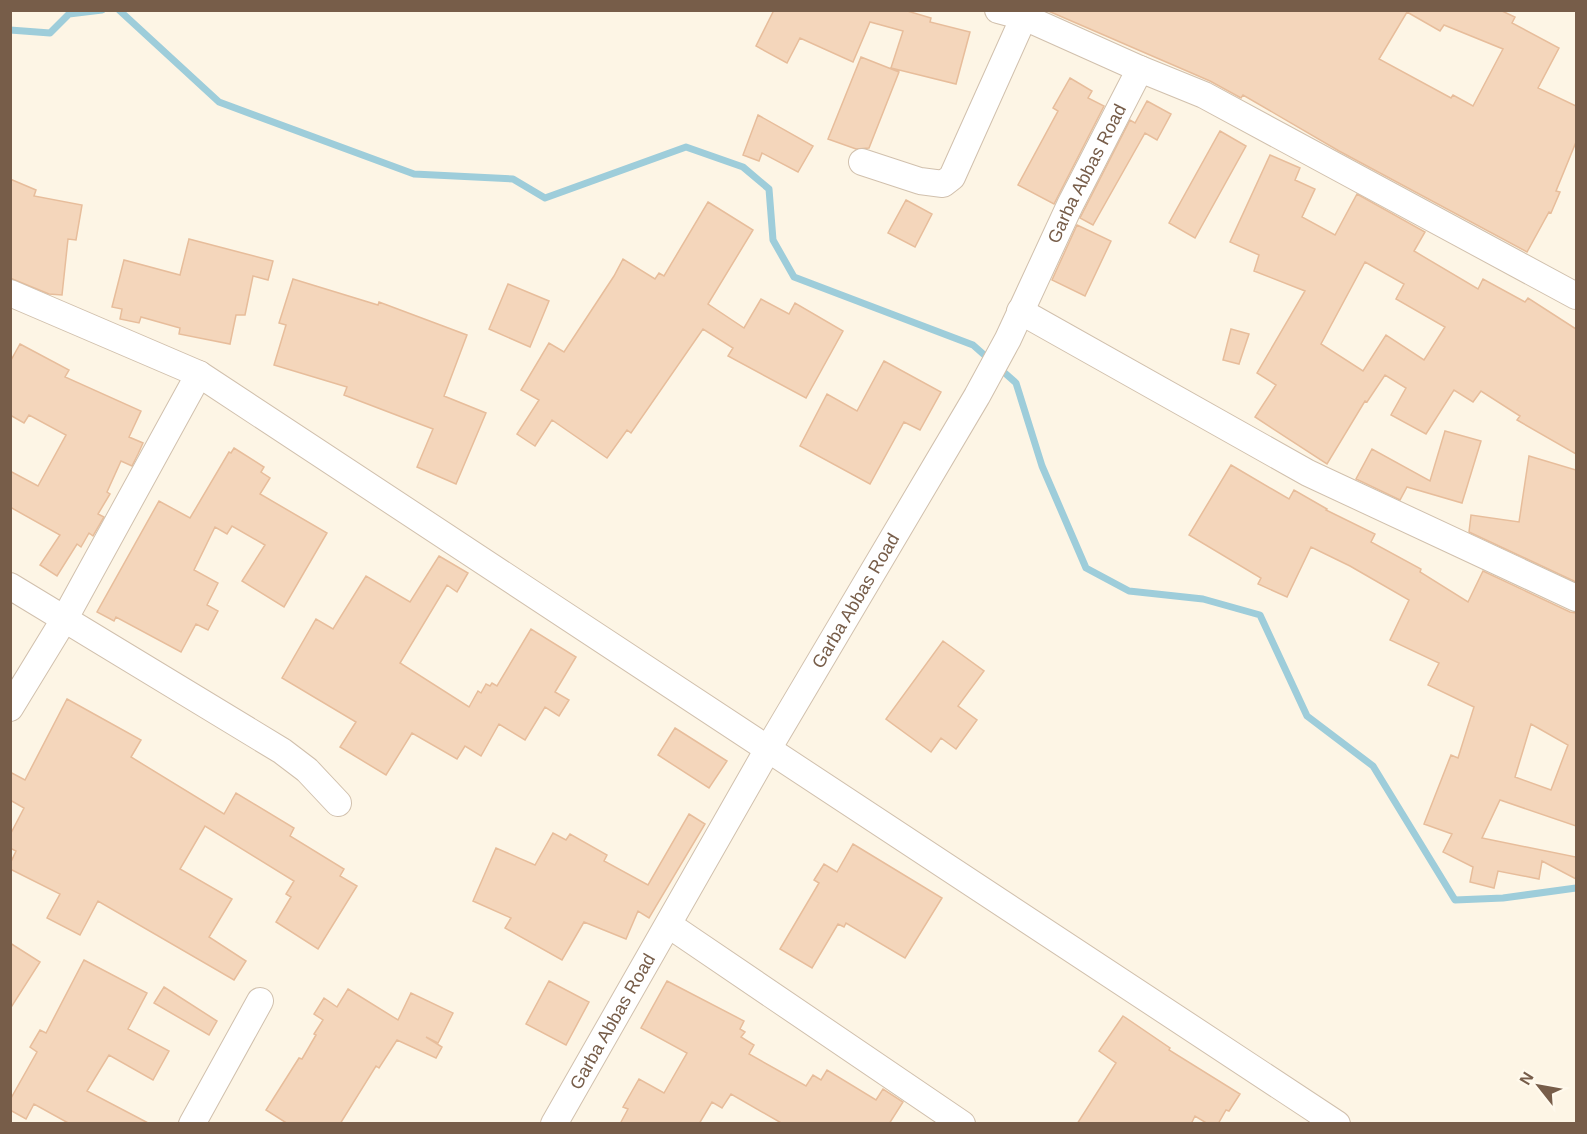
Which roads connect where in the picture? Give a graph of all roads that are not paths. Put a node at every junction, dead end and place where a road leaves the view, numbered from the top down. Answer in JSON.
{"nodes":[{"id":1,"x":998,"y":10,"type":"edge"},
{"id":2,"x":1026,"y":14,"type":"edge"},
{"id":3,"x":1140,"y":69,"type":"junction"},
{"id":4,"x":862,"y":162,"type":"dead end"},
{"id":5,"x":10,"y":293,"type":"edge"},
{"id":6,"x":1576,"y":296,"type":"edge"},
{"id":7,"x":1020,"y":311,"type":"junction"},
{"id":8,"x":199,"y":374,"type":"junction"},
{"id":9,"x":10,"y":586,"type":"edge"},
{"id":10,"x":1576,"y":598,"type":"edge"},
{"id":11,"x":65,"y":618,"type":"junction"},
{"id":12,"x":10,"y":708,"type":"edge"},
{"id":13,"x":768,"y":749,"type":"junction"},
{"id":14,"x":338,"y":802,"type":"dead end"},
{"id":15,"x":669,"y":925,"type":"junction"},
{"id":16,"x":261,"y":1000,"type":"dead end"},
{"id":17,"x":192,"y":1124,"type":"edge"},
{"id":18,"x":554,"y":1124,"type":"edge"},
{"id":19,"x":962,"y":1124,"type":"edge"},
{"id":20,"x":1337,"y":1124,"type":"edge"}],
"edges":[{"from":1,"to":2,"type":"street"},
{"from":2,"to":3,"type":"street"},
{"from":2,"to":4,"type":"street"},
{"from":3,"to":6,"type":"street"},
{"from":3,"to":7,"type":"street","name":"Garba Abbas Road"},
{"from":5,"to":8,"type":"street"},
{"from":7,"to":10,"type":"street"},
{"from":7,"to":13,"type":"street","name":"Garba Abbas Road"},
{"from":8,"to":11,"type":"street"},
{"from":8,"to":13,"type":"street"},
{"from":9,"to":11,"type":"street"},
{"from":11,"to":12,"type":"street"},
{"from":11,"to":14,"type":"street"},
{"from":13,"to":15,"type":"street","name":"Garba Abbas Road"},
{"from":13,"to":20,"type":"street"},
{"from":15,"to":18,"type":"street","name":"Garba Abbas Road"},
{"from":15,"to":19,"type":"street"},
{"from":16,"to":17,"type":"street"}]}
